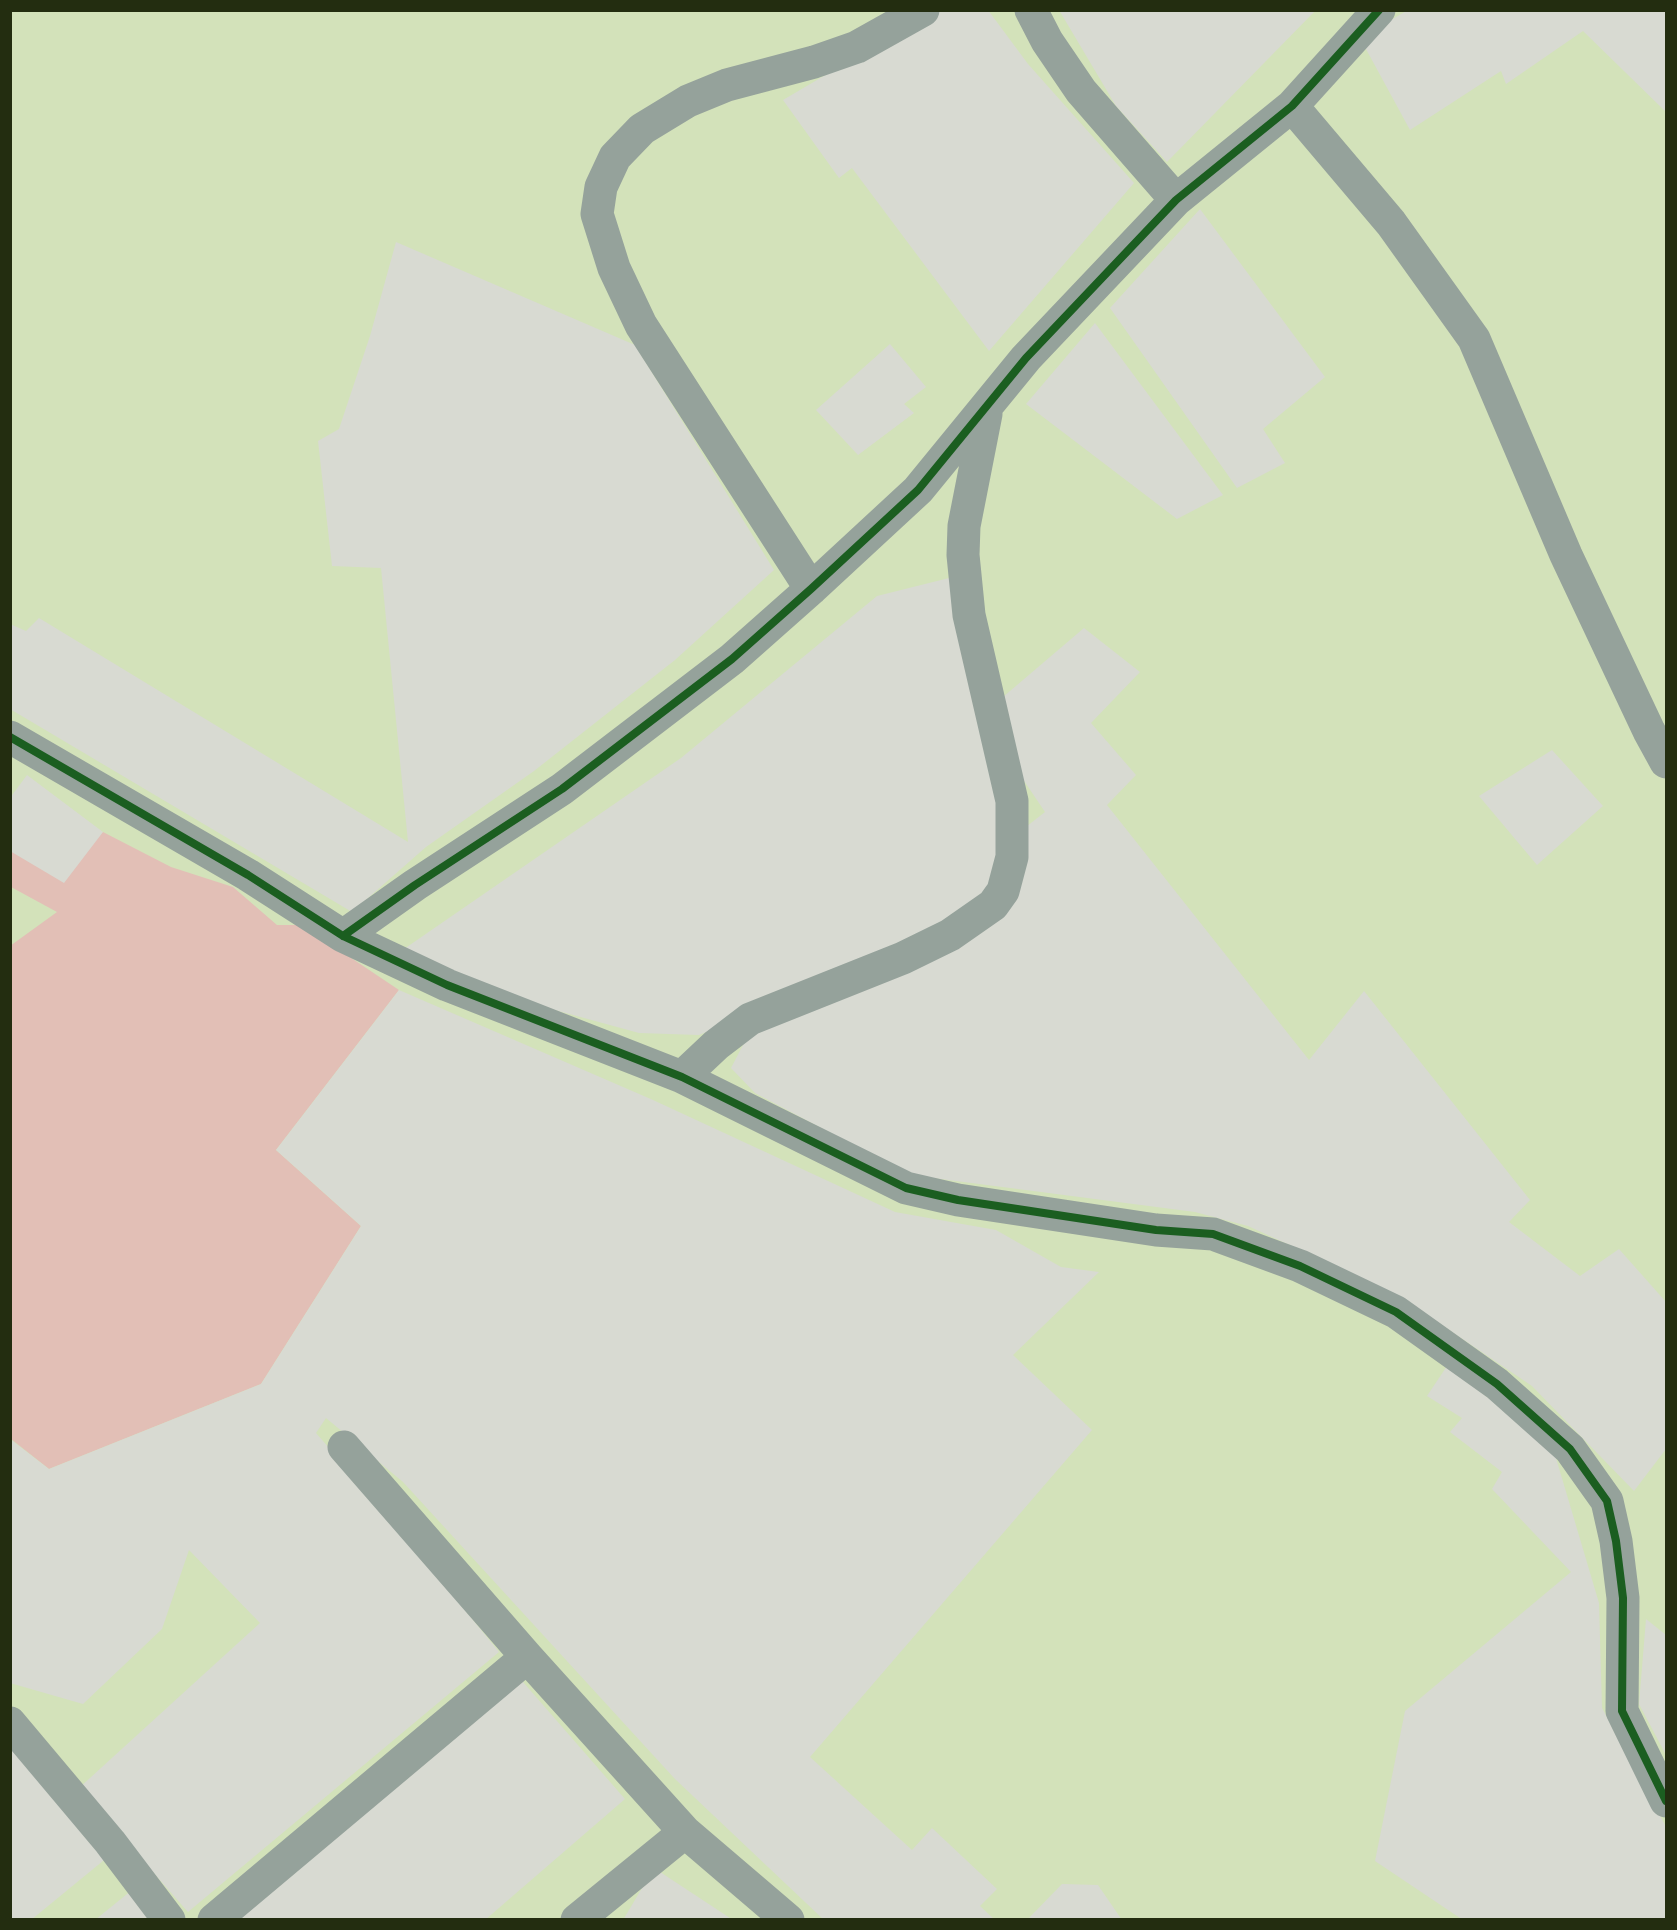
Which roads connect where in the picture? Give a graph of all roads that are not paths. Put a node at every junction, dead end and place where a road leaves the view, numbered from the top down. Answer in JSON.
{"nodes":[{"id":1,"x":923,"y":10,"type":"edge"},
{"id":2,"x":1031,"y":10,"type":"edge"},
{"id":3,"x":1378,"y":10,"type":"edge"},
{"id":4,"x":1292,"y":106,"type":"junction"},
{"id":5,"x":1176,"y":200,"type":"junction"},
{"id":6,"x":987,"y":408,"type":"junction"},
{"id":7,"x":812,"y":589,"type":"junction"},
{"id":8,"x":10,"y":737,"type":"edge"},
{"id":9,"x":1666,"y":762,"type":"edge"},
{"id":10,"x":343,"y":936,"type":"junction"},
{"id":11,"x":682,"y":1077,"type":"junction"},
{"id":12,"x":344,"y":1447,"type":"dead end"},
{"id":13,"x":527,"y":1657,"type":"junction"},
{"id":14,"x":10,"y":1723,"type":"edge"},
{"id":15,"x":1666,"y":1801,"type":"edge"},
{"id":16,"x":685,"y":1832,"type":"junction"},
{"id":17,"x":169,"y":1920,"type":"edge"},
{"id":18,"x":214,"y":1920,"type":"edge"},
{"id":19,"x":577,"y":1920,"type":"edge"},
{"id":20,"x":788,"y":1920,"type":"edge"}],
"edges":[{"from":1,"to":7,"type":"street"},
{"from":2,"to":5,"type":"street"},
{"from":3,"to":4,"type":"street"},
{"from":4,"to":5,"type":"street"},
{"from":4,"to":9,"type":"street"},
{"from":5,"to":6,"type":"street"},
{"from":6,"to":7,"type":"street"},
{"from":6,"to":11,"type":"street"},
{"from":7,"to":10,"type":"street"},
{"from":8,"to":10,"type":"street"},
{"from":10,"to":11,"type":"street"},
{"from":11,"to":15,"type":"street"},
{"from":12,"to":13,"type":"street"},
{"from":13,"to":16,"type":"street"},
{"from":13,"to":18,"type":"street"},
{"from":14,"to":17,"type":"street"},
{"from":16,"to":19,"type":"street"},
{"from":16,"to":20,"type":"street"}]}
